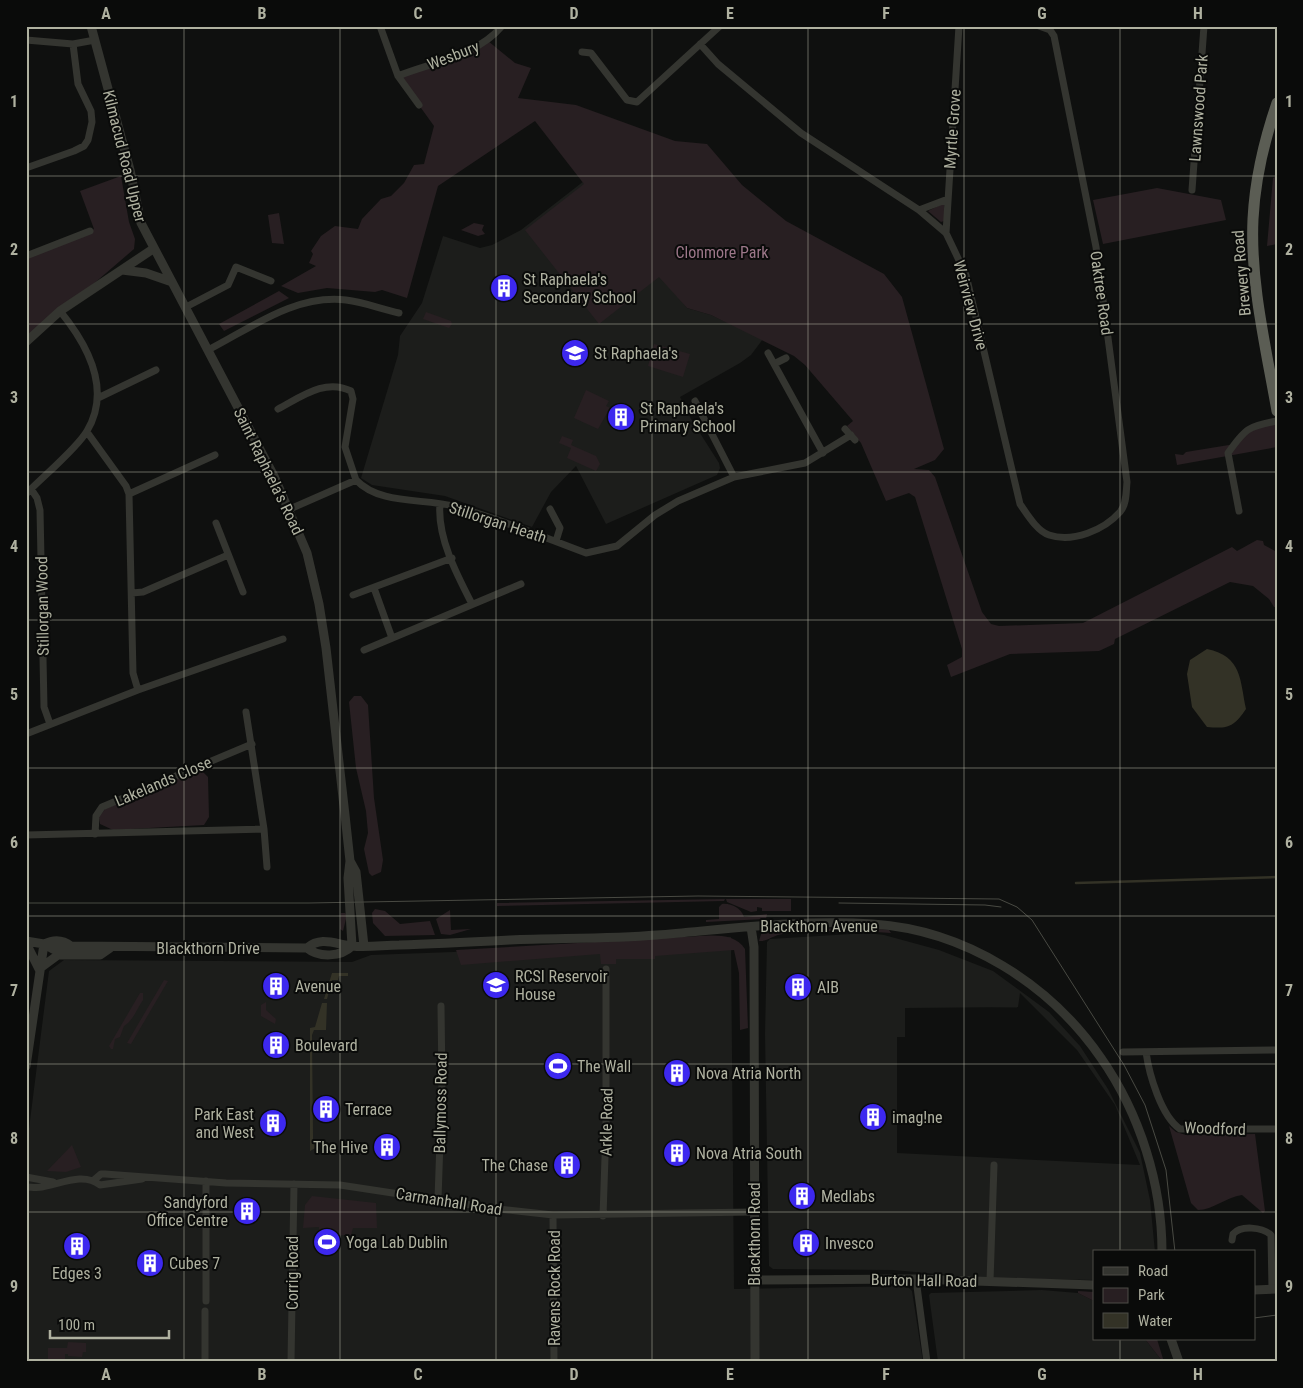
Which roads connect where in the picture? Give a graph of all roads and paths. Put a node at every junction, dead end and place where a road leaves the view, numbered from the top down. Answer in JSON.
{"nodes":[{"id":1,"x":91,"y":26,"type":"edge"},
{"id":2,"x":380,"y":26,"type":"edge"},
{"id":3,"x":502,"y":26,"type":"edge"},
{"id":4,"x":720,"y":26,"type":"edge"},
{"id":5,"x":959,"y":26,"type":"edge"},
{"id":6,"x":1039,"y":26,"type":"edge"},
{"id":7,"x":1204,"y":26,"type":"edge"},
{"id":8,"x":26,"y":40,"type":"edge"},
{"id":9,"x":95,"y":40,"type":"junction"},
{"id":10,"x":73,"y":44,"type":"junction"},
{"id":11,"x":700,"y":44,"type":"junction"},
{"id":12,"x":582,"y":52,"type":"dead end"},
{"id":13,"x":398,"y":76,"type":"junction"},
{"id":14,"x":1277,"y":103,"type":"edge"},
{"id":15,"x":420,"y":105,"type":"dead end"},
{"id":16,"x":1275,"y":117,"type":"edge"},
{"id":17,"x":26,"y":168,"type":"edge"},
{"id":18,"x":1192,"y":190,"type":"dead end"},
{"id":19,"x":948,"y":199,"type":"junction"},
{"id":20,"x":919,"y":210,"type":"junction"},
{"id":21,"x":90,"y":231,"type":"dead end"},
{"id":22,"x":946,"y":232,"type":"junction"},
{"id":23,"x":153,"y":249,"type":"junction"},
{"id":24,"x":26,"y":256,"type":"edge"},
{"id":25,"x":122,"y":270,"type":"junction"},
{"id":26,"x":271,"y":281,"type":"dead end"},
{"id":27,"x":172,"y":282,"type":"junction"},
{"id":28,"x":186,"y":308,"type":"junction"},
{"id":29,"x":60,"y":311,"type":"junction"},
{"id":30,"x":399,"y":313,"type":"dead end"},
{"id":31,"x":26,"y":342,"type":"edge"},
{"id":32,"x":208,"y":350,"type":"junction"},
{"id":33,"x":768,"y":353,"type":"dead end"},
{"id":34,"x":786,"y":358,"type":"dead end"},
{"id":35,"x":774,"y":364,"type":"junction"},
{"id":36,"x":156,"y":370,"type":"dead end"},
{"id":37,"x":98,"y":398,"type":"junction"},
{"id":38,"x":696,"y":401,"type":"dead end"},
{"id":39,"x":278,"y":409,"type":"dead end"},
{"id":40,"x":1277,"y":411,"type":"edge"},
{"id":41,"x":1277,"y":421,"type":"edge"},
{"id":42,"x":845,"y":429,"type":"dead end"},
{"id":43,"x":87,"y":432,"type":"junction"},
{"id":44,"x":823,"y":453,"type":"junction"},
{"id":45,"x":215,"y":456,"type":"dead end"},
{"id":46,"x":734,"y":477,"type":"junction"},
{"id":47,"x":356,"y":480,"type":"junction"},
{"id":48,"x":28,"y":492,"type":"edge"},
{"id":49,"x":130,"y":494,"type":"junction"},
{"id":50,"x":440,"y":504,"type":"junction"},
{"id":51,"x":290,"y":509,"type":"junction"},
{"id":52,"x":550,"y":509,"type":"dead end"},
{"id":53,"x":1239,"y":511,"type":"dead end"},
{"id":54,"x":216,"y":523,"type":"dead end"},
{"id":55,"x":1070,"y":537,"type":"joint"},
{"id":56,"x":556,"y":541,"type":"junction"},
{"id":57,"x":228,"y":555,"type":"junction"},
{"id":58,"x":452,"y":558,"type":"junction"},
{"id":59,"x":521,"y":584,"type":"dead end"},
{"id":60,"x":374,"y":588,"type":"junction"},
{"id":61,"x":243,"y":592,"type":"dead end"},
{"id":62,"x":132,"y":593,"type":"junction"},
{"id":63,"x":352,"y":595,"type":"dead end"},
{"id":64,"x":472,"y":604,"type":"junction"},
{"id":65,"x":283,"y":638,"type":"dead end"},
{"id":66,"x":392,"y":638,"type":"junction"},
{"id":67,"x":364,"y":650,"type":"dead end"},
{"id":68,"x":138,"y":690,"type":"junction"},
{"id":69,"x":246,"y":712,"type":"dead end"},
{"id":70,"x":50,"y":724,"type":"junction"},
{"id":71,"x":26,"y":734,"type":"edge"},
{"id":72,"x":252,"y":744,"type":"junction"},
{"id":73,"x":264,"y":829,"type":"junction"},
{"id":74,"x":95,"y":834,"type":"junction"},
{"id":75,"x":26,"y":836,"type":"edge"},
{"id":76,"x":350,"y":861,"type":"junction"},
{"id":77,"x":267,"y":867,"type":"dead end"},
{"id":78,"x":751,"y":926,"type":"junction"},
{"id":79,"x":26,"y":942,"type":"edge"},
{"id":80,"x":44,"y":944,"type":"junction"},
{"id":81,"x":352,"y":946,"type":"junction"},
{"id":82,"x":364,"y":946,"type":"junction"},
{"id":83,"x":110,"y":948,"type":"junction"},
{"id":84,"x":39,"y":969,"type":"junction"},
{"id":85,"x":606,"y":969,"type":"dead end"},
{"id":86,"x":441,"y":1006,"type":"dead end"},
{"id":87,"x":1277,"y":1050,"type":"edge"},
{"id":88,"x":1122,"y":1052,"type":"dead end"},
{"id":89,"x":1146,"y":1052,"type":"junction"},
{"id":90,"x":26,"y":1066,"type":"edge"},
{"id":91,"x":1277,"y":1129,"type":"edge"},
{"id":92,"x":994,"y":1165,"type":"dead end"},
{"id":93,"x":26,"y":1177,"type":"edge"},
{"id":94,"x":206,"y":1181,"type":"junction"},
{"id":95,"x":55,"y":1182,"type":"junction"},
{"id":96,"x":294,"y":1184,"type":"junction"},
{"id":97,"x":26,"y":1187,"type":"edge"},
{"id":98,"x":438,"y":1199,"type":"junction"},
{"id":99,"x":753,"y":1212,"type":"junction"},
{"id":100,"x":554,"y":1215,"type":"junction"},
{"id":101,"x":603,"y":1216,"type":"junction"},
{"id":102,"x":1162,"y":1234,"type":"junction"},
{"id":103,"x":1232,"y":1240,"type":"dead end"},
{"id":104,"x":1162,"y":1250,"type":"edge"},
{"id":105,"x":1168,"y":1250,"type":"edge"},
{"id":106,"x":916,"y":1279,"type":"junction"},
{"id":107,"x":754,"y":1280,"type":"junction"},
{"id":108,"x":990,"y":1281,"type":"junction"},
{"id":109,"x":1093,"y":1285,"type":"edge"},
{"id":110,"x":1274,"y":1289,"type":"edge"},
{"id":111,"x":1256,"y":1290,"type":"edge"},
{"id":112,"x":206,"y":1301,"type":"dead end"},
{"id":113,"x":206,"y":1311,"type":"dead end"},
{"id":114,"x":1171,"y":1340,"type":"edge"},
{"id":115,"x":205,"y":1362,"type":"edge"},
{"id":116,"x":291,"y":1362,"type":"edge"},
{"id":117,"x":554,"y":1362,"type":"edge"},
{"id":118,"x":755,"y":1362,"type":"edge"},
{"id":119,"x":927,"y":1362,"type":"edge"},
{"id":120,"x":1179,"y":1362,"type":"edge"}],
"edges":[{"from":1,"to":9,"type":"street","name":"Kilmacud Road Upper"},
{"from":2,"to":13,"type":"street"},
{"from":3,"to":13,"type":"street","name":"Wesbury"},
{"from":4,"to":11,"type":"street"},
{"from":5,"to":19,"type":"street","name":"Myrtle Grove"},
{"from":6,"to":55,"type":"street","name":"Oaktree Road"},
{"from":7,"to":18,"type":"street","name":"Lawnswood Park"},
{"from":8,"to":10,"type":"street"},
{"from":9,"to":10,"type":"street"},
{"from":9,"to":23,"type":"street","name":"Kilmacud Road Upper"},
{"from":10,"to":17,"type":"street"},
{"from":11,"to":12,"type":"street"},
{"from":11,"to":20,"type":"street","name":"Weirview Drive"},
{"from":13,"to":15,"type":"street"},
{"from":14,"to":16,"type":"highway","name":"Brewery Road"},
{"from":16,"to":40,"type":"highway","name":"Brewery Road"},
{"from":19,"to":20,"type":"street"},
{"from":19,"to":22,"type":"street","name":"Myrtle Grove"},
{"from":20,"to":22,"type":"street","name":"Weirview Drive"},
{"from":21,"to":24,"type":"street"},
{"from":22,"to":55,"type":"street","name":"Weirview Drive"},
{"from":23,"to":25,"type":"street"},
{"from":23,"to":27,"type":"street","name":"Saint Raphaela’s Road"},
{"from":25,"to":27,"type":"street"},
{"from":25,"to":29,"type":"street"},
{"from":26,"to":28,"type":"street"},
{"from":27,"to":28,"type":"street","name":"Saint Raphaela’s Road"},
{"from":28,"to":32,"type":"street","name":"Saint Raphaela’s Road"},
{"from":29,"to":31,"type":"street"},
{"from":29,"to":37,"type":"street","name":"Stillorgan Wood"},
{"from":30,"to":32,"type":"street"},
{"from":32,"to":51,"type":"street","name":"Saint Raphaela’s Road"},
{"from":33,"to":35,"type":"street"},
{"from":34,"to":35,"type":"street"},
{"from":35,"to":44,"type":"street"},
{"from":36,"to":37,"type":"street"},
{"from":37,"to":43,"type":"street","name":"Stillorgan Wood"},
{"from":38,"to":46,"type":"street"},
{"from":39,"to":47,"type":"street"},
{"from":41,"to":53,"type":"street"},
{"from":42,"to":44,"type":"street","name":"Stillorgan Heath"},
{"from":43,"to":48,"type":"street","name":"Stillorgan Wood"},
{"from":43,"to":49,"type":"street"},
{"from":44,"to":46,"type":"street","name":"Stillorgan Heath"},
{"from":45,"to":49,"type":"street"},
{"from":46,"to":56,"type":"street","name":"Stillorgan Heath"},
{"from":47,"to":50,"type":"street","name":"Stillorgan Heath"},
{"from":47,"to":51,"type":"street"},
{"from":48,"to":70,"type":"street","name":"Stillorgan Wood"},
{"from":49,"to":62,"type":"street"},
{"from":50,"to":56,"type":"street","name":"Stillorgan Heath"},
{"from":50,"to":58,"type":"street","name":"Stillorgan Heath"},
{"from":51,"to":76,"type":"street","name":"Saint Raphaela’s Road"},
{"from":52,"to":56,"type":"street","name":"Stillorgan Heath"},
{"from":54,"to":57,"type":"street"},
{"from":57,"to":61,"type":"street"},
{"from":57,"to":62,"type":"street"},
{"from":58,"to":60,"type":"street"},
{"from":58,"to":64,"type":"street","name":"Stillorgan Heath"},
{"from":59,"to":64,"type":"street"},
{"from":60,"to":63,"type":"street"},
{"from":60,"to":66,"type":"street"},
{"from":62,"to":68,"type":"street"},
{"from":64,"to":66,"type":"street"},
{"from":65,"to":68,"type":"street"},
{"from":66,"to":67,"type":"street"},
{"from":68,"to":70,"type":"street"},
{"from":69,"to":72,"type":"street"},
{"from":70,"to":71,"type":"street"},
{"from":72,"to":73,"type":"street"},
{"from":72,"to":74,"type":"street","name":"Lakelands Close"},
{"from":73,"to":74,"type":"street","name":"Lakelands Close"},
{"from":73,"to":77,"type":"street"},
{"from":74,"to":75,"type":"street","name":"Lakelands Close"},
{"from":76,"to":81,"type":"street","name":"Saint Raphaela’s Road"},
{"from":76,"to":82,"type":"street","name":"Saint Raphaela’s Road"},
{"from":78,"to":82,"type":"street","name":"Blackthorn Avenue"},
{"from":78,"to":99,"type":"street","name":"Blackthorn Road"},
{"from":78,"to":102,"type":"street","name":"Blackthorn Avenue"},
{"from":79,"to":80,"type":"street","name":"Blackthorn Drive"},
{"from":79,"to":84,"type":"street"},
{"from":80,"to":83,"type":"street","name":"Blackthorn Drive"},
{"from":80,"to":84,"type":"street"},
{"from":81,"to":82,"type":"street","name":"Blackthorn Drive"},
{"from":81,"to":83,"type":"street","name":"Blackthorn Drive"},
{"from":83,"to":84,"type":"street","name":"Blackthorn Drive"},
{"from":84,"to":90,"type":"street"},
{"from":85,"to":101,"type":"street","name":"Arkle Road"},
{"from":86,"to":98,"type":"street","name":"Ballymoss Road"},
{"from":87,"to":89,"type":"street"},
{"from":88,"to":89,"type":"street"},
{"from":89,"to":91,"type":"street","name":"Woodford"},
{"from":92,"to":108,"type":"street"},
{"from":93,"to":95,"type":"street","name":"Carmanhall Road"},
{"from":94,"to":95,"type":"street","name":"Carmanhall Road"},
{"from":94,"to":96,"type":"street","name":"Carmanhall Road"},
{"from":94,"to":112,"type":"street"},
{"from":95,"to":97,"type":"street","name":"Carmanhall Road"},
{"from":96,"to":98,"type":"street","name":"Carmanhall Road"},
{"from":96,"to":116,"type":"street","name":"Corrig Road"},
{"from":98,"to":100,"type":"street","name":"Carmanhall Road"},
{"from":99,"to":101,"type":"street","name":"Carmanhall Road"},
{"from":99,"to":107,"type":"street","name":"Blackthorn Road"},
{"from":100,"to":101,"type":"street","name":"Carmanhall Road"},
{"from":100,"to":117,"type":"street","name":"Ravens Rock Road"},
{"from":102,"to":104,"type":"street","name":"Blackthorn Avenue"},
{"from":102,"to":105,"type":"street","name":"Blackthorn Avenue"},
{"from":103,"to":110,"type":"street"},
{"from":106,"to":107,"type":"street","name":"Burton Hall Road"},
{"from":106,"to":108,"type":"street","name":"Burton Hall Road"},
{"from":106,"to":119,"type":"street"},
{"from":107,"to":118,"type":"street","name":"Blackthorn Road"},
{"from":108,"to":109,"type":"street","name":"Burton Hall Road"},
{"from":110,"to":111,"type":"street"},
{"from":113,"to":115,"type":"street"},
{"from":114,"to":120,"type":"street"}]}
